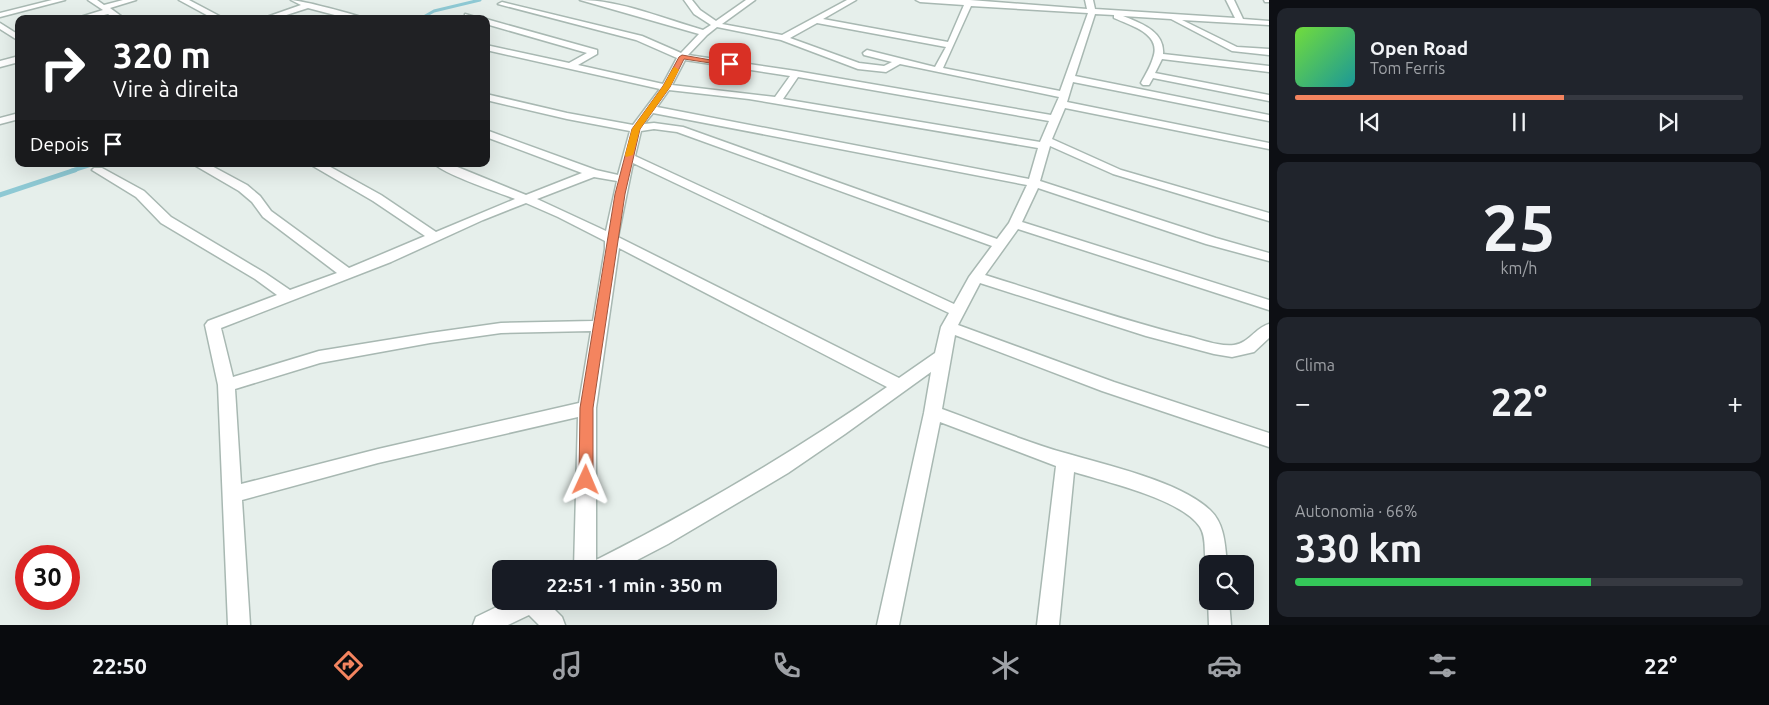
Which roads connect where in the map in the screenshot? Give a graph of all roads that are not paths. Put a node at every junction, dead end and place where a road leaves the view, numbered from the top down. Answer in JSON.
{"nodes":[{"id":1,"x":60,"y":0,"type":"edge"},
{"id":2,"x":92,"y":0,"type":"edge"},
{"id":3,"x":132,"y":0,"type":"edge"},
{"id":4,"x":184,"y":0,"type":"edge"},
{"id":5,"x":296,"y":0,"type":"edge"},
{"id":6,"x":584,"y":0,"type":"edge"},
{"id":7,"x":688,"y":0,"type":"edge"},
{"id":8,"x":751,"y":0,"type":"edge"},
{"id":9,"x":852,"y":0,"type":"edge"},
{"id":10,"x":920,"y":0,"type":"edge"},
{"id":11,"x":1230,"y":0,"type":"edge"},
{"id":12,"x":967,"y":2,"type":"edge"},
{"id":13,"x":1090,"y":3,"type":"edge"},
{"id":14,"x":502,"y":4,"type":"dead end"},
{"id":15,"x":308,"y":5,"type":"junction"},
{"id":16,"x":108,"y":9,"type":"junction"},
{"id":17,"x":1112,"y":13,"type":"junction"},
{"id":18,"x":0,"y":15,"type":"edge"},
{"id":19,"x":90,"y":15,"type":"edge"},
{"id":20,"x":116,"y":15,"type":"edge"},
{"id":21,"x":213,"y":15,"type":"edge"},
{"id":22,"x":277,"y":15,"type":"edge"},
{"id":23,"x":346,"y":15,"type":"edge"},
{"id":24,"x":1169,"y":16,"type":"junction"},
{"id":25,"x":816,"y":20,"type":"junction"},
{"id":26,"x":1240,"y":20,"type":"junction"},
{"id":27,"x":490,"y":22,"type":"edge"},
{"id":28,"x":1269,"y":23,"type":"edge"},
{"id":29,"x":0,"y":25,"type":"edge"},
{"id":30,"x":717,"y":25,"type":"junction"},
{"id":31,"x":704,"y":33,"type":"junction"},
{"id":32,"x":15,"y":34,"type":"edge"},
{"id":33,"x":783,"y":38,"type":"junction"},
{"id":34,"x":951,"y":45,"type":"junction"},
{"id":35,"x":490,"y":48,"type":"edge"},
{"id":36,"x":1269,"y":52,"type":"edge"},
{"id":37,"x":867,"y":53,"type":"dead end"},
{"id":38,"x":1159,"y":56,"type":"junction"},
{"id":39,"x":682,"y":57,"type":"junction"},
{"id":40,"x":15,"y":60,"type":"edge"},
{"id":41,"x":900,"y":60,"type":"junction"},
{"id":42,"x":0,"y":64,"type":"edge"},
{"id":43,"x":570,"y":66,"type":"junction"},
{"id":44,"x":858,"y":66,"type":"junction"},
{"id":45,"x":1269,"y":69,"type":"edge"},
{"id":46,"x":938,"y":70,"type":"junction"},
{"id":47,"x":796,"y":74,"type":"junction"},
{"id":48,"x":1149,"y":75,"type":"junction"},
{"id":49,"x":1070,"y":78,"type":"junction"},
{"id":50,"x":843,"y":82,"type":"junction"},
{"id":51,"x":666,"y":87,"type":"junction"},
{"id":52,"x":1141,"y":93,"type":"junction"},
{"id":53,"x":490,"y":98,"type":"edge"},
{"id":54,"x":1269,"y":98,"type":"edge"},
{"id":55,"x":1062,"y":99,"type":"junction"},
{"id":56,"x":777,"y":101,"type":"junction"},
{"id":57,"x":650,"y":109,"type":"junction"},
{"id":58,"x":15,"y":118,"type":"edge"},
{"id":59,"x":1269,"y":118,"type":"edge"},
{"id":60,"x":1055,"y":119,"type":"junction"},
{"id":61,"x":0,"y":121,"type":"edge"},
{"id":62,"x":636,"y":129,"type":"junction"},
{"id":63,"x":490,"y":134,"type":"edge"},
{"id":64,"x":1045,"y":143,"type":"junction"},
{"id":65,"x":1269,"y":146,"type":"edge"},
{"id":66,"x":628,"y":157,"type":"junction"},
{"id":67,"x":205,"y":167,"type":"edge"},
{"id":68,"x":322,"y":167,"type":"edge"},
{"id":69,"x":448,"y":167,"type":"edge"},
{"id":70,"x":98,"y":170,"type":"dead end"},
{"id":71,"x":593,"y":173,"type":"junction"},
{"id":72,"x":623,"y":179,"type":"junction"},
{"id":73,"x":1034,"y":183,"type":"junction"},
{"id":74,"x":527,"y":198,"type":"junction"},
{"id":75,"x":1269,"y":216,"type":"edge"},
{"id":76,"x":1015,"y":224,"type":"junction"},
{"id":77,"x":435,"y":237,"type":"junction"},
{"id":78,"x":611,"y":239,"type":"junction"},
{"id":79,"x":999,"y":244,"type":"junction"},
{"id":80,"x":1269,"y":257,"type":"edge"},
{"id":81,"x":347,"y":274,"type":"junction"},
{"id":82,"x":976,"y":277,"type":"junction"},
{"id":83,"x":288,"y":296,"type":"junction"},
{"id":84,"x":1269,"y":305,"type":"edge"},
{"id":85,"x":956,"y":311,"type":"junction"},
{"id":86,"x":598,"y":326,"type":"junction"},
{"id":87,"x":949,"y":327,"type":"junction"},
{"id":88,"x":1267,"y":334,"type":"edge"},
{"id":89,"x":942,"y":356,"type":"junction"},
{"id":90,"x":226,"y":384,"type":"junction"},
{"id":91,"x":898,"y":385,"type":"junction"},
{"id":92,"x":587,"y":408,"type":"junction"},
{"id":93,"x":932,"y":413,"type":"junction"},
{"id":94,"x":1269,"y":440,"type":"edge"},
{"id":95,"x":1066,"y":461,"type":"junction"},
{"id":96,"x":232,"y":495,"type":"junction"},
{"id":97,"x":1215,"y":555,"type":"edge"},
{"id":98,"x":585,"y":560,"type":"edge"},
{"id":99,"x":617,"y":560,"type":"edge"},
{"id":100,"x":514,"y":610,"type":"edge"},
{"id":101,"x":540,"y":610,"type":"edge"},
{"id":102,"x":1219,"y":610,"type":"edge"},
{"id":103,"x":890,"y":624,"type":"edge"},
{"id":104,"x":239,"y":625,"type":"edge"},
{"id":105,"x":484,"y":625,"type":"edge"},
{"id":106,"x":554,"y":625,"type":"edge"},
{"id":107,"x":1048,"y":625,"type":"edge"},
{"id":108,"x":1220,"y":625,"type":"edge"}],
"edges":[{"from":1,"to":18,"type":"street"},
{"from":2,"to":16,"type":"street"},
{"from":3,"to":16,"type":"street"},
{"from":4,"to":21,"type":"street"},
{"from":5,"to":15,"type":"street"},
{"from":6,"to":31,"type":"street"},
{"from":7,"to":30,"type":"street"},
{"from":8,"to":30,"type":"street"},
{"from":9,"to":25,"type":"street"},
{"from":10,"to":12,"type":"street"},
{"from":11,"to":26,"type":"street"},
{"from":12,"to":13,"type":"street"},
{"from":12,"to":34,"type":"street"},
{"from":13,"to":17,"type":"street"},
{"from":13,"to":49,"type":"street"},
{"from":14,"to":39,"type":"street"},
{"from":15,"to":22,"type":"street"},
{"from":15,"to":23,"type":"street"},
{"from":16,"to":19,"type":"street"},
{"from":16,"to":20,"type":"street"},
{"from":17,"to":24,"type":"street"},
{"from":17,"to":38,"type":"street"},
{"from":24,"to":26,"type":"street"},
{"from":24,"to":36,"type":"street"},
{"from":25,"to":33,"type":"street"},
{"from":25,"to":34,"type":"street"},
{"from":26,"to":28,"type":"street"},
{"from":27,"to":43,"type":"street"},
{"from":29,"to":32,"type":"street"},
{"from":30,"to":31,"type":"street"},
{"from":30,"to":33,"type":"street"},
{"from":31,"to":39,"type":"street"},
{"from":33,"to":44,"type":"street"},
{"from":34,"to":46,"type":"street"},
{"from":35,"to":43,"type":"street"},
{"from":37,"to":41,"type":"street"},
{"from":38,"to":45,"type":"street"},
{"from":38,"to":48,"type":"street"},
{"from":39,"to":47,"type":"street"},
{"from":39,"to":51,"type":"street"},
{"from":40,"to":42,"type":"street"},
{"from":41,"to":44,"type":"street"},
{"from":41,"to":46,"type":"street"},
{"from":43,"to":51,"type":"street"},
{"from":44,"to":50,"type":"street"},
{"from":46,"to":55,"type":"street"},
{"from":47,"to":50,"type":"street"},
{"from":47,"to":56,"type":"street"},
{"from":48,"to":52,"type":"street"},
{"from":48,"to":54,"type":"street"},
{"from":49,"to":52,"type":"street"},
{"from":49,"to":55,"type":"street"},
{"from":50,"to":60,"type":"street"},
{"from":51,"to":56,"type":"street"},
{"from":51,"to":57,"type":"street"},
{"from":52,"to":59,"type":"street"},
{"from":53,"to":62,"type":"street"},
{"from":55,"to":60,"type":"street"},
{"from":55,"to":65,"type":"street"},
{"from":56,"to":64,"type":"street"},
{"from":57,"to":62,"type":"street"},
{"from":57,"to":73,"type":"street"},
{"from":58,"to":61,"type":"street"},
{"from":60,"to":64,"type":"street"},
{"from":62,"to":66,"type":"street"},
{"from":62,"to":79,"type":"street"},
{"from":63,"to":71,"type":"street"},
{"from":64,"to":73,"type":"street"},
{"from":64,"to":75,"type":"street"},
{"from":66,"to":72,"type":"street"},
{"from":66,"to":85,"type":"street"},
{"from":67,"to":81,"type":"street"},
{"from":68,"to":77,"type":"street"},
{"from":69,"to":74,"type":"street"},
{"from":70,"to":83,"type":"street"},
{"from":71,"to":72,"type":"street"},
{"from":71,"to":74,"type":"street"},
{"from":72,"to":78,"type":"street"},
{"from":73,"to":76,"type":"street"},
{"from":73,"to":80,"type":"street"},
{"from":74,"to":77,"type":"street"},
{"from":74,"to":78,"type":"street"},
{"from":76,"to":79,"type":"street"},
{"from":76,"to":84,"type":"street"},
{"from":77,"to":81,"type":"street"},
{"from":78,"to":86,"type":"street"},
{"from":78,"to":91,"type":"street"},
{"from":79,"to":82,"type":"street"},
{"from":81,"to":83,"type":"street"},
{"from":82,"to":85,"type":"street"},
{"from":82,"to":88,"type":"street"},
{"from":83,"to":90,"type":"street"},
{"from":85,"to":87,"type":"street"},
{"from":86,"to":90,"type":"street"},
{"from":86,"to":92,"type":"street"},
{"from":87,"to":89,"type":"street"},
{"from":87,"to":94,"type":"street"},
{"from":89,"to":91,"type":"street"},
{"from":89,"to":93,"type":"street"},
{"from":90,"to":96,"type":"street"},
{"from":91,"to":99,"type":"street"},
{"from":92,"to":96,"type":"street"},
{"from":92,"to":98,"type":"street"},
{"from":93,"to":95,"type":"street"},
{"from":93,"to":103,"type":"street"},
{"from":95,"to":97,"type":"street"},
{"from":95,"to":107,"type":"street"},
{"from":96,"to":104,"type":"street"},
{"from":100,"to":105,"type":"street"},
{"from":101,"to":106,"type":"street"},
{"from":102,"to":108,"type":"street"}]}
